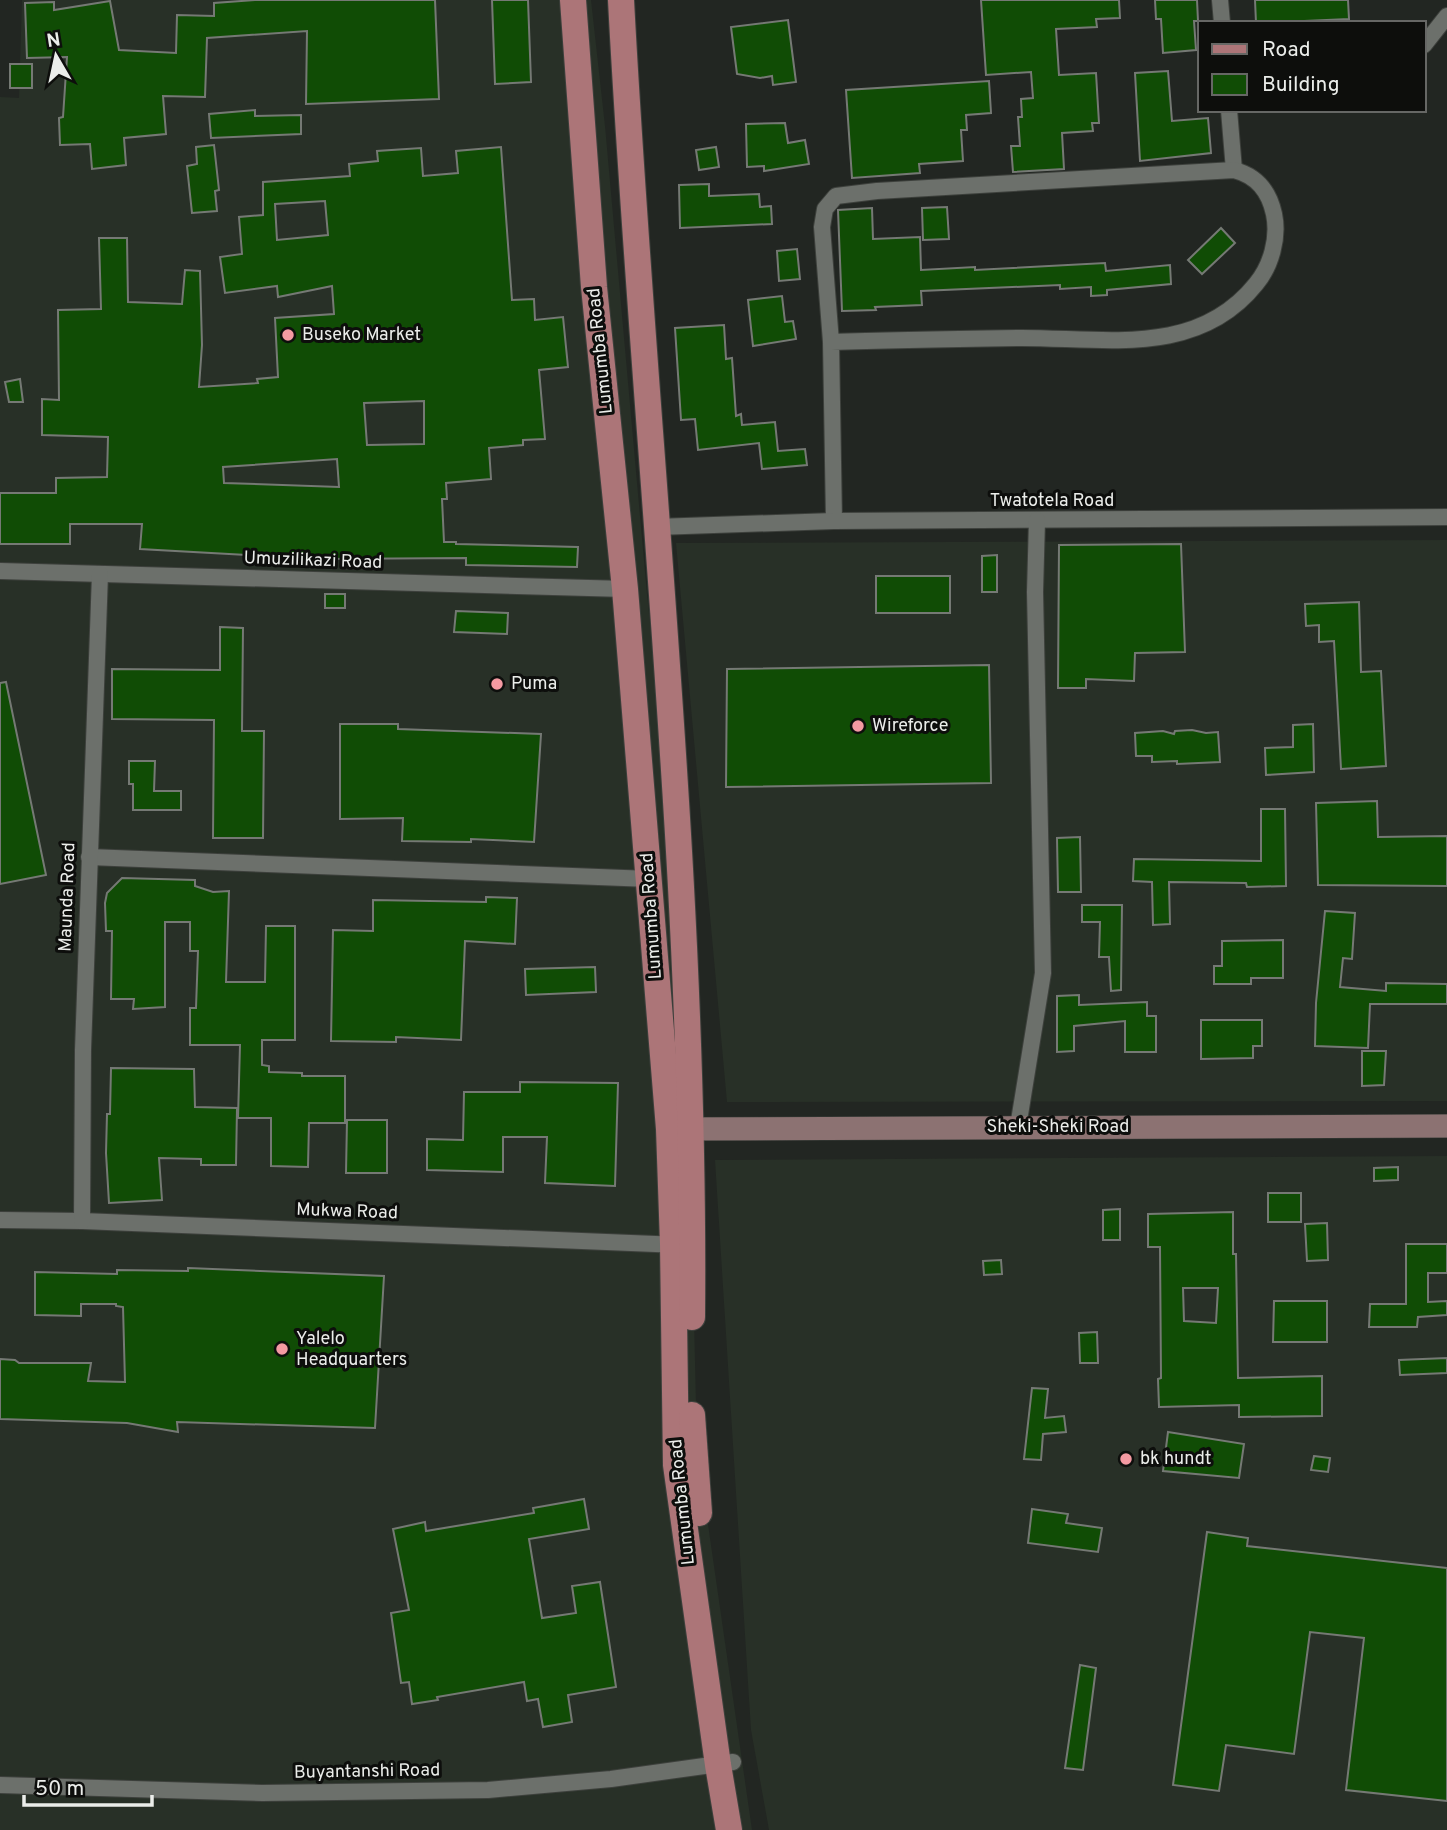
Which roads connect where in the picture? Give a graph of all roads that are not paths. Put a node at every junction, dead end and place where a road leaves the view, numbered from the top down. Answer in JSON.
{"nodes":[{"id":1,"x":573,"y":0,"type":"edge"},
{"id":2,"x":621,"y":0,"type":"edge"},
{"id":3,"x":1220,"y":0,"type":"edge"},
{"id":4,"x":1447,"y":16,"type":"edge"},
{"id":5,"x":1222,"y":21,"type":"edge"},
{"id":6,"x":1426,"y":42,"type":"edge"},
{"id":7,"x":1229,"y":112,"type":"edge"},
{"id":8,"x":1234,"y":170,"type":"junction"},
{"id":9,"x":831,"y":342,"type":"junction"},
{"id":10,"x":1447,"y":517,"type":"edge"},
{"id":11,"x":1037,"y":520,"type":"junction"},
{"id":12,"x":834,"y":521,"type":"junction"},
{"id":13,"x":656,"y":527,"type":"junction"},
{"id":14,"x":0,"y":571,"type":"edge"},
{"id":15,"x":100,"y":574,"type":"junction"},
{"id":16,"x":625,"y":589,"type":"junction"},
{"id":17,"x":89,"y":857,"type":"junction"},
{"id":18,"x":650,"y":879,"type":"junction"},
{"id":19,"x":1447,"y":1126,"type":"edge"},
{"id":20,"x":1018,"y":1128,"type":"junction"},
{"id":21,"x":680,"y":1129,"type":"junction"},
{"id":22,"x":0,"y":1220,"type":"edge"},
{"id":23,"x":82,"y":1221,"type":"junction"},
{"id":24,"x":683,"y":1245,"type":"junction"},
{"id":25,"x":725,"y":1763,"type":"junction"},
{"id":26,"x":0,"y":1785,"type":"edge"},
{"id":27,"x":729,"y":1830,"type":"edge"},
{"id":28,"x":744,"y":1830,"type":"edge"}],
"edges":[{"from":1,"to":16,"type":"main road","name":"Lumumba Road"},
{"from":2,"to":13,"type":"main road","name":"Lumumba Road"},
{"from":3,"to":5,"type":"street"},
{"from":4,"to":6,"type":"street"},
{"from":7,"to":8,"type":"street"},
{"from":8,"to":9,"type":"street"},
{"from":8,"to":9,"type":"street"},
{"from":9,"to":12,"type":"street"},
{"from":10,"to":11,"type":"street","name":"Twatotela Road"},
{"from":11,"to":12,"type":"street","name":"Twatotela Road"},
{"from":11,"to":20,"type":"street"},
{"from":12,"to":13,"type":"street","name":"Twatotela Road"},
{"from":13,"to":21,"type":"main road","name":"Lumumba Road"},
{"from":14,"to":15,"type":"street","name":"Umuzilikazi Road"},
{"from":15,"to":16,"type":"street","name":"Umuzilikazi Road"},
{"from":15,"to":17,"type":"street","name":"Maunda Road"},
{"from":16,"to":18,"type":"main road","name":"Lumumba Road"},
{"from":17,"to":18,"type":"street"},
{"from":17,"to":23,"type":"street","name":"Maunda Road"},
{"from":18,"to":21,"type":"main road","name":"Lumumba Road"},
{"from":19,"to":20,"type":"street","name":"Sheki-Sheki Road"},
{"from":20,"to":21,"type":"street","name":"Sheki-Sheki Road"},
{"from":21,"to":24,"type":"main road","name":"Lumumba Road"},
{"from":22,"to":23,"type":"street","name":"Mukwa Road"},
{"from":23,"to":24,"type":"street","name":"Mukwa Road"},
{"from":24,"to":25,"type":"main road","name":"Lumumba Road"},
{"from":25,"to":26,"type":"street","name":"Buyantanshi Road"},
{"from":25,"to":27,"type":"main road","name":"Lumumba Road"},
{"from":25,"to":28,"type":"main road","name":"Lumumba Road"}]}
